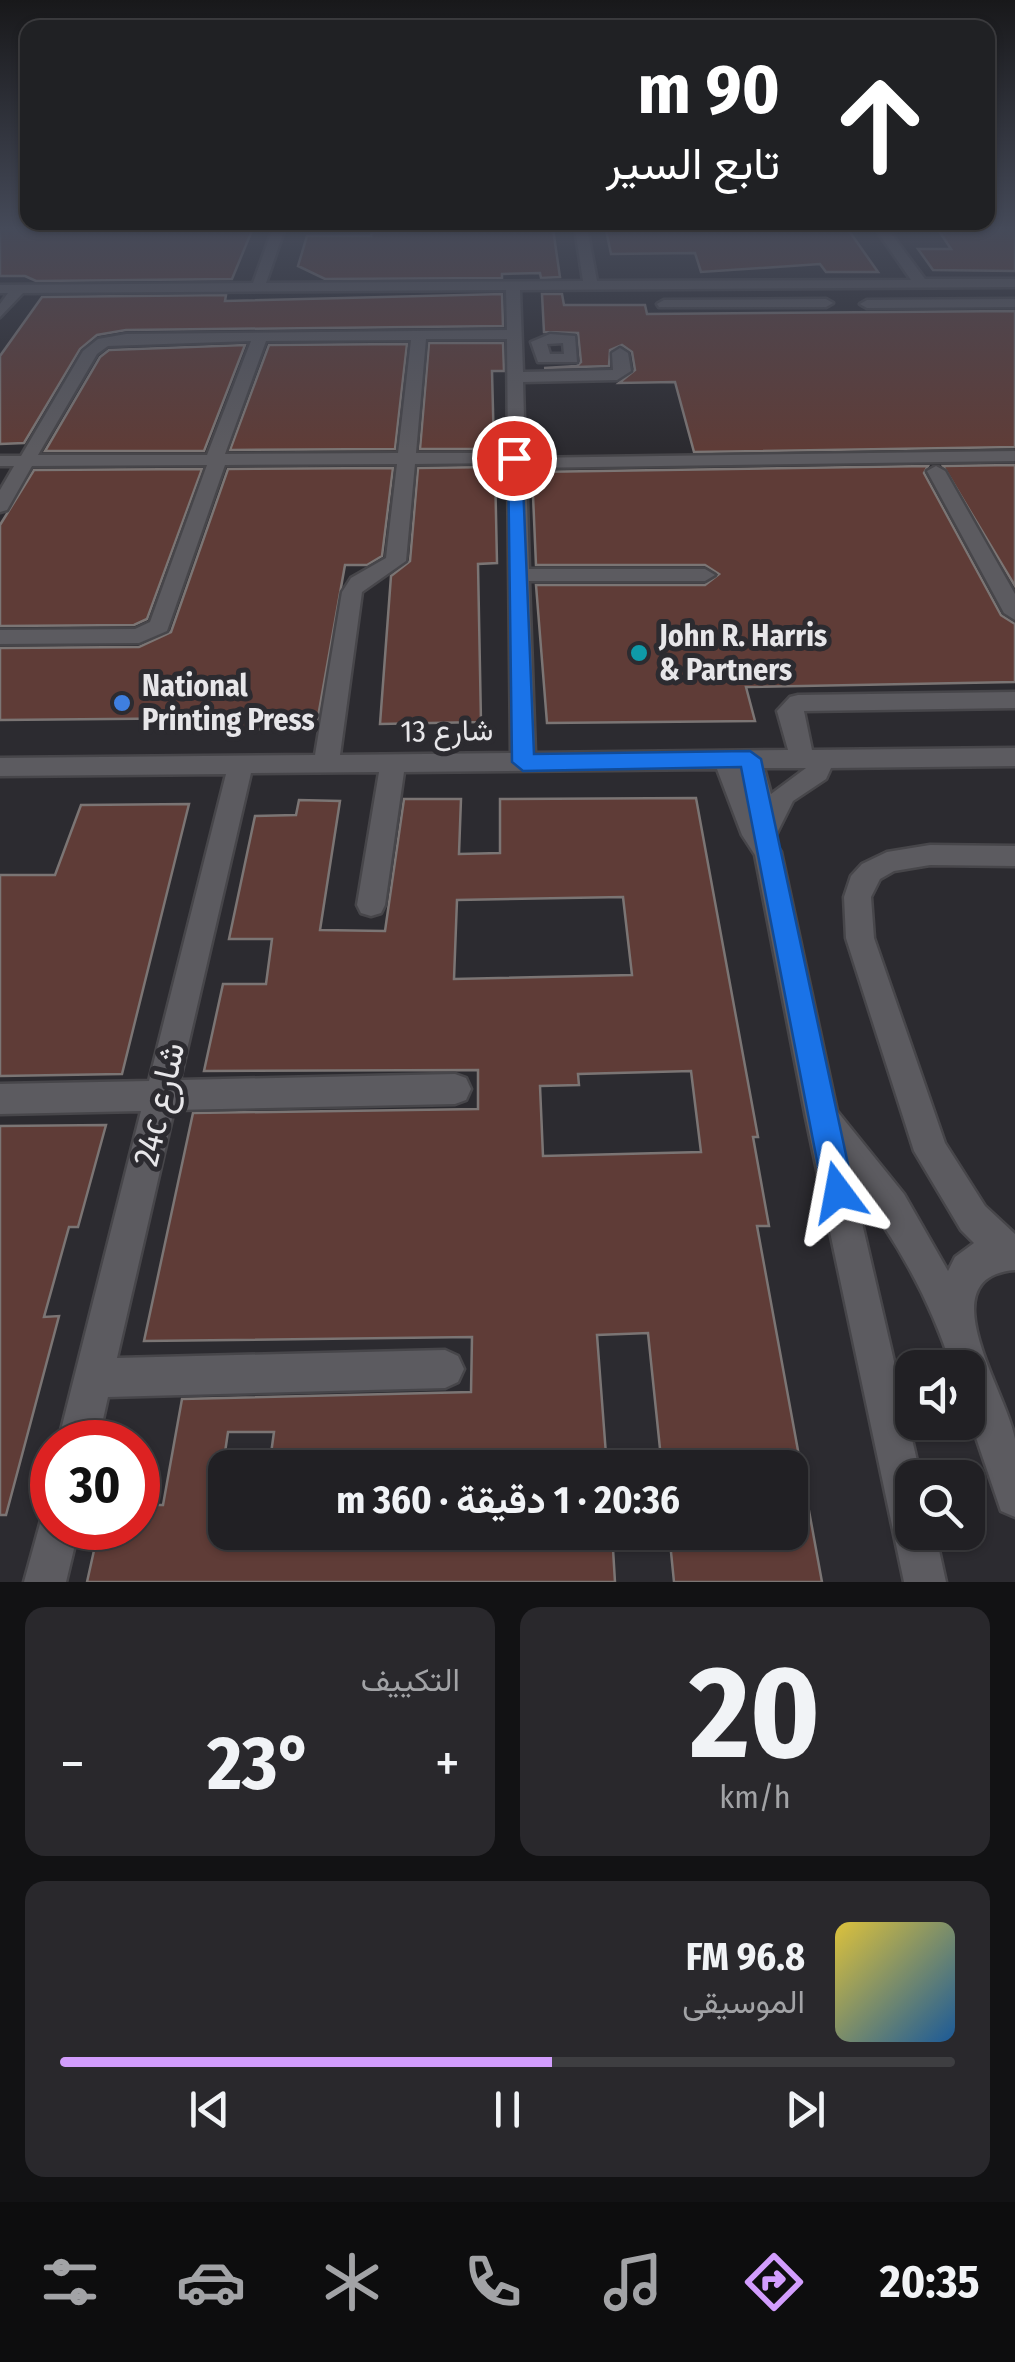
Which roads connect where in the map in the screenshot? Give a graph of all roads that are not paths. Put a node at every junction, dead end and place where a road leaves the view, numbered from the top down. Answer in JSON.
{"nodes":[{"id":1,"x":518,"y":302,"type":"edge"},
{"id":2,"x":524,"y":302,"type":"edge"},
{"id":3,"x":826,"y":303,"type":"dead end"},
{"id":4,"x":905,"y":303,"type":"joint"},
{"id":5,"x":1015,"y":303,"type":"edge"},
{"id":6,"x":664,"y":304,"type":"dead end"},
{"id":7,"x":791,"y":304,"type":"joint"},
{"id":8,"x":868,"y":304,"type":"dead end"},
{"id":9,"x":514,"y":334,"type":"junction"},
{"id":10,"x":419,"y":335,"type":"junction"},
{"id":11,"x":260,"y":337,"type":"junction"},
{"id":12,"x":543,"y":339,"type":"dead end"},
{"id":13,"x":620,"y":354,"type":"dead end"},
{"id":14,"x":515,"y":378,"type":"junction"},
{"id":15,"x":1015,"y":456,"type":"edge"},
{"id":16,"x":406,"y":458,"type":"junction"},
{"id":17,"x":216,"y":460,"type":"junction"},
{"id":18,"x":514,"y":460,"type":"junction"},
{"id":19,"x":0,"y":461,"type":"edge"},
{"id":20,"x":26,"y":461,"type":"junction"},
{"id":21,"x":936,"y":470,"type":"dead end"},
{"id":22,"x":0,"y":506,"type":"edge"},
{"id":23,"x":519,"y":575,"type":"junction"},
{"id":24,"x":705,"y":576,"type":"dead end"},
{"id":25,"x":1015,"y":613,"type":"edge"},
{"id":26,"x":0,"y":638,"type":"edge"},
{"id":27,"x":1015,"y":700,"type":"edge"},
{"id":28,"x":1015,"y":756,"type":"edge"},
{"id":29,"x":813,"y":758,"type":"junction"},
{"id":30,"x":738,"y":760,"type":"junction"},
{"id":31,"x":523,"y":762,"type":"junction"},
{"id":32,"x":393,"y":764,"type":"junction"},
{"id":33,"x":326,"y":765,"type":"junction"},
{"id":34,"x":0,"y":766,"type":"edge"},
{"id":35,"x":240,"y":766,"type":"junction"},
{"id":36,"x":767,"y":840,"type":"junction"},
{"id":37,"x":1015,"y":856,"type":"edge"},
{"id":38,"x":372,"y":905,"type":"dead end"},
{"id":39,"x":455,"y":1089,"type":"dead end"},
{"id":40,"x":161,"y":1096,"type":"junction"},
{"id":41,"x":0,"y":1099,"type":"edge"},
{"id":42,"x":822,"y":1118,"type":"junction"},
{"id":43,"x":1011,"y":1252,"type":"edge"},
{"id":44,"x":955,"y":1320,"type":"junction"},
{"id":45,"x":445,"y":1369,"type":"dead end"},
{"id":46,"x":94,"y":1378,"type":"junction"},
{"id":47,"x":84,"y":1420,"type":"edge"},
{"id":48,"x":898,"y":1460,"type":"edge"},
{"id":49,"x":1015,"y":1497,"type":"edge"},
{"id":50,"x":53,"y":1550,"type":"edge"},
{"id":51,"x":918,"y":1550,"type":"edge"},
{"id":52,"x":45,"y":1582,"type":"edge"},
{"id":53,"x":925,"y":1582,"type":"edge"}],
"edges":[{"from":1,"to":9,"type":"street"},
{"from":2,"to":12,"type":"street"},
{"from":3,"to":7,"type":"street"},
{"from":4,"to":5,"type":"street"},
{"from":4,"to":8,"type":"street"},
{"from":6,"to":7,"type":"street"},
{"from":9,"to":10,"type":"street"},
{"from":9,"to":14,"type":"street"},
{"from":10,"to":11,"type":"street"},
{"from":10,"to":16,"type":"street"},
{"from":11,"to":17,"type":"street"},
{"from":11,"to":20,"type":"street"},
{"from":13,"to":14,"type":"street"},
{"from":14,"to":18,"type":"street"},
{"from":15,"to":18,"type":"street"},
{"from":16,"to":17,"type":"street"},
{"from":16,"to":18,"type":"street"},
{"from":16,"to":33,"type":"street"},
{"from":17,"to":20,"type":"street"},
{"from":17,"to":26,"type":"street"},
{"from":18,"to":23,"type":"street"},
{"from":19,"to":20,"type":"street"},
{"from":20,"to":22,"type":"street"},
{"from":21,"to":25,"type":"street"},
{"from":23,"to":24,"type":"street"},
{"from":23,"to":31,"type":"street"},
{"from":27,"to":29,"type":"street"},
{"from":28,"to":29,"type":"street","name":"شارع 13"},
{"from":29,"to":30,"type":"street","name":"شارع 13"},
{"from":29,"to":36,"type":"street"},
{"from":30,"to":31,"type":"street","name":"شارع 13"},
{"from":30,"to":36,"type":"street"},
{"from":31,"to":32,"type":"street","name":"شارع 13"},
{"from":32,"to":33,"type":"street","name":"شارع 13"},
{"from":32,"to":38,"type":"street"},
{"from":33,"to":35,"type":"street","name":"شارع 13"},
{"from":34,"to":35,"type":"street","name":"شارع 13"},
{"from":35,"to":40,"type":"street","name":"24c شارع"},
{"from":36,"to":42,"type":"street"},
{"from":37,"to":43,"type":"street"},
{"from":39,"to":40,"type":"street"},
{"from":40,"to":41,"type":"street"},
{"from":40,"to":46,"type":"street","name":"24c شارع"},
{"from":42,"to":44,"type":"street"},
{"from":42,"to":48,"type":"street"},
{"from":43,"to":44,"type":"street"},
{"from":44,"to":49,"type":"street"},
{"from":45,"to":46,"type":"street"},
{"from":46,"to":47,"type":"street","name":"24c شارع"},
{"from":50,"to":52,"type":"street"},
{"from":51,"to":53,"type":"street"}]}
